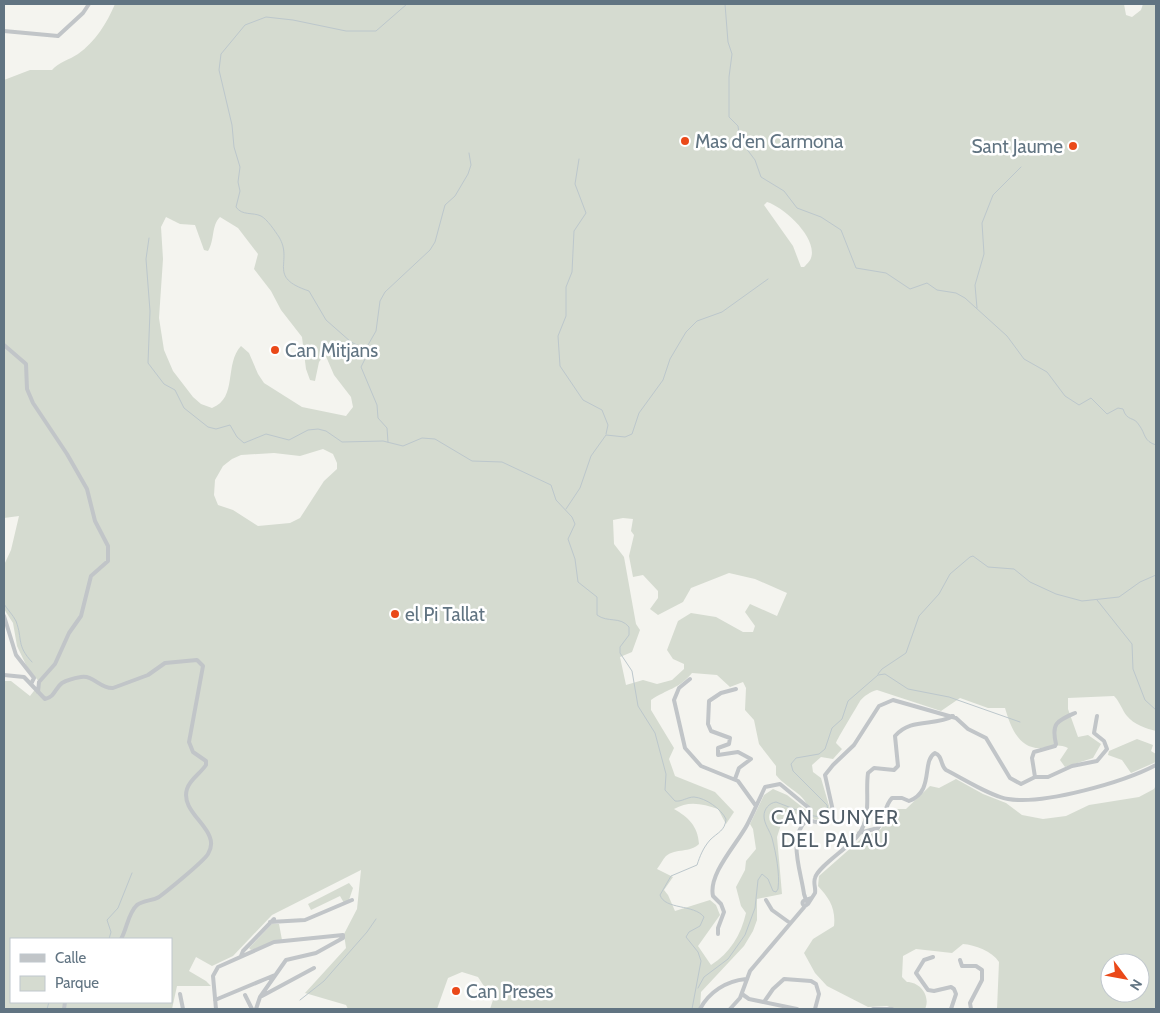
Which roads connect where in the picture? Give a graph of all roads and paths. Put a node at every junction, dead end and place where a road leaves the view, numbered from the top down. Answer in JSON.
{"nodes":[{"id":1,"x":89,"y":4,"type":"edge"},
{"id":2,"x":4,"y":31,"type":"edge"},
{"id":3,"x":4,"y":345,"type":"edge"},
{"id":4,"x":4,"y":616,"type":"edge"},
{"id":5,"x":8,"y":628,"type":"junction"},
{"id":6,"x":4,"y":630,"type":"edge"},
{"id":7,"x":4,"y":675,"type":"edge"},
{"id":8,"x":690,"y":679,"type":"dead end"},
{"id":9,"x":33,"y":682,"type":"junction"},
{"id":10,"x":736,"y":689,"type":"dead end"},
{"id":11,"x":1075,"y":713,"type":"dead end"},
{"id":12,"x":953,"y":716,"type":"junction"},
{"id":13,"x":1097,"y":716,"type":"dead end"},
{"id":14,"x":1156,"y":765,"type":"edge"},
{"id":15,"x":1035,"y":777,"type":"junction"},
{"id":16,"x":735,"y":779,"type":"junction"},
{"id":17,"x":756,"y":806,"type":"junction"},
{"id":18,"x":807,"y":820,"type":"junction"},
{"id":19,"x":859,"y":833,"type":"junction"},
{"id":20,"x":352,"y":900,"type":"dead end"},
{"id":21,"x":766,"y":900,"type":"dead end"},
{"id":22,"x":805,"y":903,"type":"junction"},
{"id":23,"x":274,"y":919,"type":"dead end"},
{"id":24,"x":270,"y":922,"type":"junction"},
{"id":25,"x":790,"y":924,"type":"junction"},
{"id":26,"x":718,"y":934,"type":"dead end"},
{"id":27,"x":120,"y":938,"type":"edge"},
{"id":28,"x":241,"y":956,"type":"junction"},
{"id":29,"x":933,"y":957,"type":"dead end"},
{"id":30,"x":960,"y":960,"type":"dead end"},
{"id":31,"x":314,"y":968,"type":"dead end"},
{"id":32,"x":275,"y":975,"type":"junction"},
{"id":33,"x":746,"y":979,"type":"junction"},
{"id":34,"x":180,"y":994,"type":"dead end"},
{"id":35,"x":245,"y":994,"type":"dead end"},
{"id":36,"x":742,"y":994,"type":"junction"},
{"id":37,"x":260,"y":997,"type":"junction"},
{"id":38,"x":215,"y":1000,"type":"junction"},
{"id":39,"x":764,"y":1002,"type":"junction"},
{"id":40,"x":183,"y":1009,"type":"edge"},
{"id":41,"x":216,"y":1009,"type":"edge"},
{"id":42,"x":254,"y":1009,"type":"edge"},
{"id":43,"x":700,"y":1009,"type":"edge"},
{"id":44,"x":730,"y":1009,"type":"edge"},
{"id":45,"x":797,"y":1009,"type":"edge"},
{"id":46,"x":815,"y":1009,"type":"edge"},
{"id":47,"x":873,"y":1009,"type":"edge"},
{"id":48,"x":892,"y":1009,"type":"edge"},
{"id":49,"x":950,"y":1009,"type":"edge"},
{"id":50,"x":971,"y":1009,"type":"edge"}],
"edges":[{"from":1,"to":2,"type":"street"},
{"from":3,"to":9,"type":"street"},
{"from":4,"to":5,"type":"street"},
{"from":5,"to":6,"type":"street"},
{"from":5,"to":9,"type":"street"},
{"from":7,"to":9,"type":"street"},
{"from":8,"to":16,"type":"street"},
{"from":9,"to":27,"type":"street"},
{"from":10,"to":16,"type":"street"},
{"from":11,"to":15,"type":"street"},
{"from":12,"to":15,"type":"street"},
{"from":12,"to":18,"type":"street"},
{"from":12,"to":19,"type":"street"},
{"from":13,"to":15,"type":"street"},
{"from":14,"to":19,"type":"street"},
{"from":16,"to":17,"type":"street"},
{"from":17,"to":18,"type":"street"},
{"from":17,"to":26,"type":"street"},
{"from":18,"to":22,"type":"street"},
{"from":19,"to":22,"type":"street"},
{"from":20,"to":24,"type":"street"},
{"from":21,"to":25,"type":"street"},
{"from":22,"to":25,"type":"street"},
{"from":23,"to":24,"type":"street"},
{"from":24,"to":28,"type":"street"},
{"from":25,"to":33,"type":"street"},
{"from":28,"to":32,"type":"street"},
{"from":28,"to":38,"type":"street"},
{"from":29,"to":49,"type":"street"},
{"from":30,"to":50,"type":"street"},
{"from":31,"to":37,"type":"street"},
{"from":32,"to":37,"type":"street"},
{"from":32,"to":38,"type":"street"},
{"from":33,"to":36,"type":"street"},
{"from":33,"to":43,"type":"street"},
{"from":34,"to":40,"type":"street"},
{"from":35,"to":42,"type":"street"},
{"from":36,"to":39,"type":"street"},
{"from":36,"to":44,"type":"street"},
{"from":37,"to":42,"type":"street"},
{"from":38,"to":41,"type":"street"},
{"from":39,"to":45,"type":"street"},
{"from":39,"to":46,"type":"street"},
{"from":47,"to":48,"type":"street"}]}
